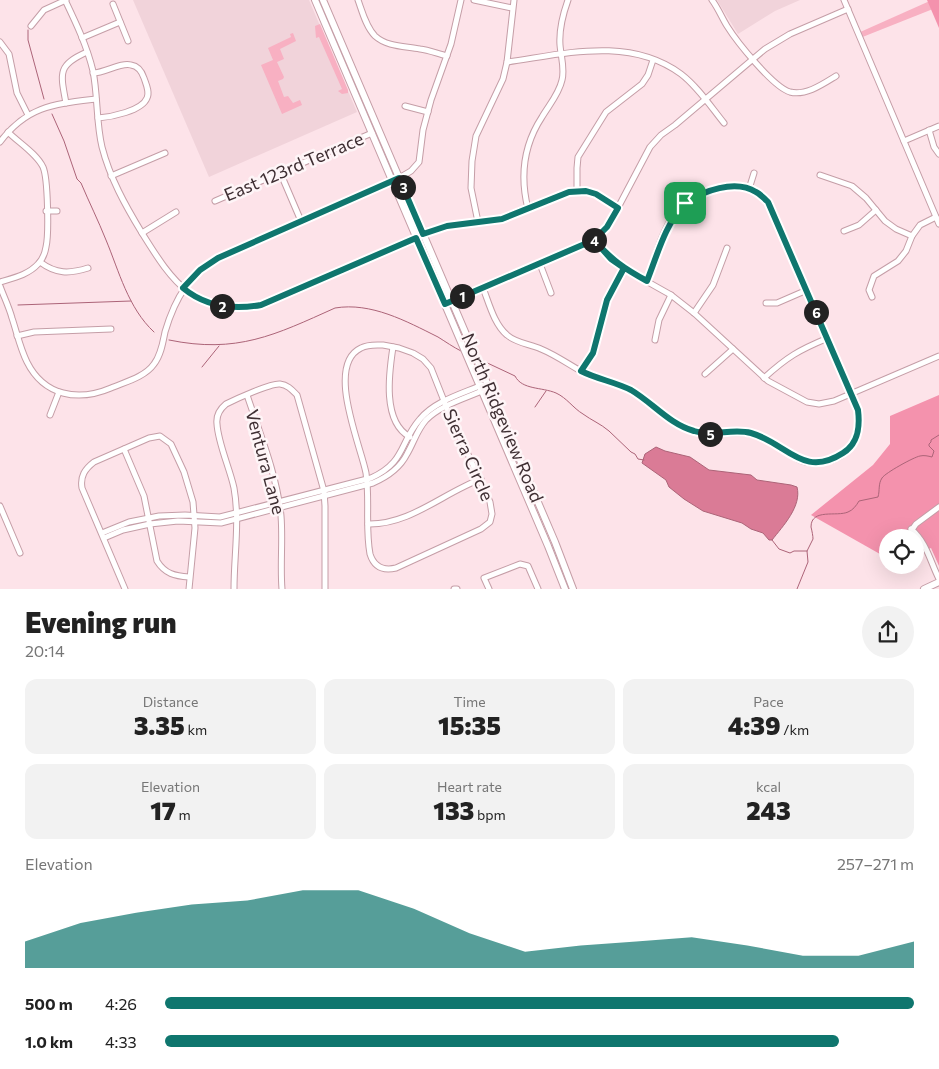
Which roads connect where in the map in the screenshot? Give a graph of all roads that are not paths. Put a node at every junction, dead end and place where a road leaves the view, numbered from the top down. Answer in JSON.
{"nodes":[{"id":1,"x":66,"y":0,"type":"edge"},
{"id":2,"x":315,"y":0,"type":"edge"},
{"id":3,"x":323,"y":0,"type":"edge"},
{"id":4,"x":358,"y":0,"type":"edge"},
{"id":5,"x":461,"y":0,"type":"edge"},
{"id":6,"x":474,"y":0,"type":"edge"},
{"id":7,"x":514,"y":0,"type":"edge"},
{"id":8,"x":568,"y":0,"type":"edge"},
{"id":9,"x":712,"y":0,"type":"edge"},
{"id":10,"x":844,"y":0,"type":"edge"},
{"id":11,"x":112,"y":4,"type":"dead end"},
{"id":12,"x":512,"y":8,"type":"junction"},
{"id":13,"x":848,"y":9,"type":"junction"},
{"id":14,"x":120,"y":22,"type":"junction"},
{"id":15,"x":31,"y":26,"type":"dead end"},
{"id":16,"x":82,"y":38,"type":"junction"},
{"id":17,"x":128,"y":41,"type":"dead end"},
{"id":18,"x":0,"y":42,"type":"edge"},
{"id":19,"x":87,"y":52,"type":"junction"},
{"id":20,"x":561,"y":55,"type":"junction"},
{"id":21,"x":447,"y":56,"type":"junction"},
{"id":22,"x":753,"y":59,"type":"junction"},
{"id":23,"x":653,"y":60,"type":"junction"},
{"id":24,"x":507,"y":62,"type":"junction"},
{"id":25,"x":93,"y":73,"type":"junction"},
{"id":26,"x":836,"y":76,"type":"dead end"},
{"id":27,"x":96,"y":99,"type":"junction"},
{"id":28,"x":704,"y":99,"type":"junction"},
{"id":29,"x":66,"y":103,"type":"junction"},
{"id":30,"x":405,"y":106,"type":"dead end"},
{"id":31,"x":428,"y":112,"type":"junction"},
{"id":32,"x":28,"y":115,"type":"junction"},
{"id":33,"x":98,"y":118,"type":"junction"},
{"id":34,"x":724,"y":123,"type":"dead end"},
{"id":35,"x":939,"y":126,"type":"edge"},
{"id":36,"x":929,"y":130,"type":"junction"},
{"id":37,"x":8,"y":132,"type":"junction"},
{"id":38,"x":372,"y":134,"type":"junction"},
{"id":39,"x":904,"y":140,"type":"junction"},
{"id":40,"x":0,"y":142,"type":"edge"},
{"id":41,"x":165,"y":153,"type":"dead end"},
{"id":42,"x":939,"y":154,"type":"edge"},
{"id":43,"x":280,"y":172,"type":"junction"},
{"id":44,"x":754,"y":173,"type":"dead end"},
{"id":45,"x":820,"y":175,"type":"dead end"},
{"id":46,"x":111,"y":176,"type":"junction"},
{"id":47,"x":399,"y":178,"type":"junction"},
{"id":48,"x":392,"y":181,"type":"junction"},
{"id":49,"x":749,"y":189,"type":"junction"},
{"id":50,"x":578,"y":192,"type":"junction"},
{"id":51,"x":215,"y":201,"type":"dead end"},
{"id":52,"x":618,"y":208,"type":"junction"},
{"id":53,"x":528,"y":209,"type":"junction"},
{"id":54,"x":876,"y":210,"type":"junction"},
{"id":55,"x":46,"y":211,"type":"junction"},
{"id":56,"x":57,"y":211,"type":"dead end"},
{"id":57,"x":176,"y":212,"type":"dead end"},
{"id":58,"x":936,"y":217,"type":"junction"},
{"id":59,"x":301,"y":221,"type":"junction"},
{"id":60,"x":478,"y":222,"type":"junction"},
{"id":61,"x":939,"y":224,"type":"edge"},
{"id":62,"x":844,"y":231,"type":"dead end"},
{"id":63,"x":142,"y":233,"type":"junction"},
{"id":64,"x":423,"y":234,"type":"junction"},
{"id":65,"x":912,"y":236,"type":"junction"},
{"id":66,"x":416,"y":238,"type":"junction"},
{"id":67,"x":594,"y":240,"type":"junction"},
{"id":68,"x":727,"y":248,"type":"dead end"},
{"id":69,"x":40,"y":262,"type":"junction"},
{"id":70,"x":540,"y":264,"type":"junction"},
{"id":71,"x":88,"y":268,"type":"dead end"},
{"id":72,"x":624,"y":268,"type":"junction"},
{"id":73,"x":647,"y":281,"type":"junction"},
{"id":74,"x":0,"y":282,"type":"edge"},
{"id":75,"x":0,"y":286,"type":"edge"},
{"id":76,"x":183,"y":288,"type":"junction"},
{"id":77,"x":483,"y":288,"type":"junction"},
{"id":78,"x":807,"y":290,"type":"junction"},
{"id":79,"x":551,"y":293,"type":"dead end"},
{"id":80,"x":671,"y":295,"type":"junction"},
{"id":81,"x":872,"y":297,"type":"dead end"},
{"id":82,"x":452,"y":301,"type":"junction"},
{"id":83,"x":766,"y":303,"type":"dead end"},
{"id":84,"x":445,"y":304,"type":"junction"},
{"id":85,"x":694,"y":314,"type":"junction"},
{"id":86,"x":111,"y":329,"type":"dead end"},
{"id":87,"x":17,"y":336,"type":"junction"},
{"id":88,"x":828,"y":338,"type":"junction"},
{"id":89,"x":655,"y":340,"type":"dead end"},
{"id":90,"x":394,"y":347,"type":"junction"},
{"id":91,"x":732,"y":349,"type":"junction"},
{"id":92,"x":939,"y":356,"type":"edge"},
{"id":93,"x":581,"y":371,"type":"junction"},
{"id":94,"x":705,"y":374,"type":"dead end"},
{"id":95,"x":764,"y":378,"type":"junction"},
{"id":96,"x":488,"y":386,"type":"junction"},
{"id":97,"x":481,"y":389,"type":"junction"},
{"id":98,"x":59,"y":392,"type":"junction"},
{"id":99,"x":851,"y":394,"type":"junction"},
{"id":100,"x":247,"y":395,"type":"junction"},
{"id":101,"x":445,"y":404,"type":"junction"},
{"id":102,"x":50,"y":415,"type":"dead end"},
{"id":103,"x":412,"y":437,"type":"junction"},
{"id":104,"x":124,"y":449,"type":"junction"},
{"id":105,"x":481,"y":479,"type":"junction"},
{"id":106,"x":367,"y":482,"type":"junction"},
{"id":107,"x":324,"y":493,"type":"junction"},
{"id":108,"x":279,"y":505,"type":"junction"},
{"id":109,"x":0,"y":506,"type":"edge"},
{"id":110,"x":939,"y":507,"type":"edge"},
{"id":111,"x":1,"y":514,"type":"edge"},
{"id":112,"x":237,"y":516,"type":"junction"},
{"id":113,"x":195,"y":519,"type":"junction"},
{"id":114,"x":149,"y":521,"type":"junction"},
{"id":115,"x":368,"y":524,"type":"junction"},
{"id":116,"x":911,"y":529,"type":"edge"},
{"id":117,"x":103,"y":535,"type":"junction"},
{"id":118,"x":924,"y":542,"type":"edge"},
{"id":119,"x":20,"y":553,"type":"dead end"},
{"id":120,"x":189,"y":577,"type":"junction"},
{"id":121,"x":939,"y":581,"type":"edge"},
{"id":122,"x":125,"y":589,"type":"edge"},
{"id":123,"x":188,"y":589,"type":"edge"},
{"id":124,"x":234,"y":589,"type":"edge"},
{"id":125,"x":282,"y":589,"type":"edge"},
{"id":126,"x":325,"y":589,"type":"edge"},
{"id":127,"x":489,"y":589,"type":"edge"},
{"id":128,"x":538,"y":589,"type":"edge"},
{"id":129,"x":565,"y":589,"type":"edge"},
{"id":130,"x":573,"y":589,"type":"edge"},
{"id":131,"x":924,"y":589,"type":"edge"}],
"edges":[{"from":1,"to":15,"type":"street"},
{"from":1,"to":16,"type":"street"},
{"from":2,"to":38,"type":"main road","name":"North Ridgeview Road"},
{"from":3,"to":47,"type":"main road","name":"North Ridgeview Road"},
{"from":4,"to":21,"type":"street"},
{"from":5,"to":21,"type":"street"},
{"from":6,"to":12,"type":"street"},
{"from":7,"to":12,"type":"street"},
{"from":8,"to":20,"type":"street"},
{"from":9,"to":22,"type":"street"},
{"from":10,"to":13,"type":"street"},
{"from":11,"to":14,"type":"street"},
{"from":12,"to":24,"type":"street"},
{"from":13,"to":22,"type":"street"},
{"from":13,"to":39,"type":"street"},
{"from":14,"to":16,"type":"street"},
{"from":14,"to":17,"type":"street"},
{"from":16,"to":19,"type":"street"},
{"from":18,"to":32,"type":"street"},
{"from":19,"to":25,"type":"street"},
{"from":19,"to":29,"type":"street"},
{"from":20,"to":23,"type":"street"},
{"from":20,"to":24,"type":"street"},
{"from":20,"to":53,"type":"street"},
{"from":21,"to":31,"type":"street"},
{"from":22,"to":26,"type":"street"},
{"from":22,"to":28,"type":"street"},
{"from":23,"to":28,"type":"street"},
{"from":23,"to":50,"type":"street"},
{"from":24,"to":60,"type":"street"},
{"from":25,"to":27,"type":"street"},
{"from":25,"to":33,"type":"street"},
{"from":27,"to":29,"type":"street"},
{"from":27,"to":33,"type":"street"},
{"from":28,"to":34,"type":"street"},
{"from":28,"to":52,"type":"street"},
{"from":29,"to":32,"type":"street"},
{"from":30,"to":31,"type":"street"},
{"from":31,"to":47,"type":"street"},
{"from":32,"to":37,"type":"street"},
{"from":33,"to":46,"type":"street"},
{"from":35,"to":36,"type":"street"},
{"from":36,"to":39,"type":"street"},
{"from":36,"to":42,"type":"street"},
{"from":37,"to":40,"type":"street"},
{"from":37,"to":55,"type":"street"},
{"from":38,"to":43,"type":"street","name":"East 123rd Terrace"},
{"from":38,"to":48,"type":"main road","name":"North Ridgeview Road"},
{"from":39,"to":58,"type":"street"},
{"from":41,"to":46,"type":"street"},
{"from":43,"to":51,"type":"street","name":"East 123rd Terrace"},
{"from":43,"to":59,"type":"street"},
{"from":44,"to":49,"type":"street"},
{"from":45,"to":54,"type":"street"},
{"from":46,"to":63,"type":"street"},
{"from":47,"to":48,"type":"street"},
{"from":47,"to":64,"type":"main road","name":"North Ridgeview Road"},
{"from":48,"to":59,"type":"street"},
{"from":48,"to":66,"type":"main road","name":"North Ridgeview Road"},
{"from":49,"to":73,"type":"street"},
{"from":49,"to":78,"type":"street"},
{"from":50,"to":52,"type":"street"},
{"from":50,"to":53,"type":"street"},
{"from":52,"to":67,"type":"street"},
{"from":53,"to":60,"type":"street"},
{"from":54,"to":62,"type":"street"},
{"from":54,"to":65,"type":"street"},
{"from":55,"to":56,"type":"street"},
{"from":55,"to":69,"type":"street"},
{"from":57,"to":63,"type":"street"},
{"from":58,"to":61,"type":"street"},
{"from":58,"to":65,"type":"street"},
{"from":59,"to":76,"type":"street"},
{"from":60,"to":64,"type":"street"},
{"from":63,"to":76,"type":"street"},
{"from":64,"to":82,"type":"main road","name":"North Ridgeview Road"},
{"from":65,"to":81,"type":"street"},
{"from":66,"to":76,"type":"street"},
{"from":66,"to":84,"type":"main road","name":"North Ridgeview Road"},
{"from":67,"to":70,"type":"street"},
{"from":67,"to":72,"type":"street"},
{"from":68,"to":85,"type":"street"},
{"from":69,"to":71,"type":"street"},
{"from":69,"to":74,"type":"street"},
{"from":70,"to":77,"type":"street"},
{"from":70,"to":79,"type":"street"},
{"from":72,"to":73,"type":"street"},
{"from":72,"to":93,"type":"street"},
{"from":73,"to":80,"type":"street"},
{"from":75,"to":87,"type":"street"},
{"from":76,"to":98,"type":"street"},
{"from":77,"to":82,"type":"street"},
{"from":77,"to":93,"type":"street"},
{"from":78,"to":83,"type":"street"},
{"from":78,"to":88,"type":"street"},
{"from":80,"to":85,"type":"street"},
{"from":80,"to":89,"type":"street"},
{"from":82,"to":84,"type":"street"},
{"from":82,"to":96,"type":"main road","name":"North Ridgeview Road"},
{"from":84,"to":97,"type":"main road","name":"North Ridgeview Road"},
{"from":85,"to":91,"type":"street"},
{"from":86,"to":87,"type":"street"},
{"from":87,"to":98,"type":"street"},
{"from":88,"to":95,"type":"street"},
{"from":88,"to":99,"type":"street"},
{"from":90,"to":101,"type":"street","name":"Sierra Circle"},
{"from":90,"to":103,"type":"street"},
{"from":90,"to":106,"type":"street","name":"Sierra Circle"},
{"from":91,"to":94,"type":"street"},
{"from":91,"to":95,"type":"street"},
{"from":92,"to":99,"type":"street"},
{"from":93,"to":99,"type":"street"},
{"from":95,"to":99,"type":"street"},
{"from":96,"to":97,"type":"street"},
{"from":96,"to":130,"type":"main road","name":"North Ridgeview Road"},
{"from":97,"to":101,"type":"street"},
{"from":97,"to":129,"type":"main road","name":"North Ridgeview Road"},
{"from":98,"to":102,"type":"street"},
{"from":100,"to":107,"type":"street"},
{"from":100,"to":108,"type":"street","name":"Ventura Lane"},
{"from":100,"to":112,"type":"street"},
{"from":101,"to":103,"type":"street"},
{"from":101,"to":105,"type":"street","name":"Sierra Circle"},
{"from":103,"to":106,"type":"street"},
{"from":104,"to":113,"type":"street"},
{"from":104,"to":114,"type":"street"},
{"from":104,"to":117,"type":"street"},
{"from":105,"to":115,"type":"street"},
{"from":105,"to":115,"type":"street","name":"Sierra Circle"},
{"from":106,"to":107,"type":"street"},
{"from":106,"to":115,"type":"street","name":"Sierra Circle"},
{"from":107,"to":108,"type":"street"},
{"from":107,"to":126,"type":"street"},
{"from":108,"to":112,"type":"street"},
{"from":108,"to":125,"type":"street","name":"Ventura Lane"},
{"from":109,"to":111,"type":"street"},
{"from":110,"to":116,"type":"street"},
{"from":111,"to":119,"type":"street"},
{"from":112,"to":113,"type":"street"},
{"from":112,"to":124,"type":"street"},
{"from":113,"to":114,"type":"street"},
{"from":113,"to":120,"type":"street"},
{"from":114,"to":117,"type":"street"},
{"from":114,"to":120,"type":"street"},
{"from":117,"to":122,"type":"street"},
{"from":118,"to":121,"type":"street"},
{"from":120,"to":123,"type":"street"},
{"from":121,"to":131,"type":"main road"},
{"from":127,"to":128,"type":"street"}]}
